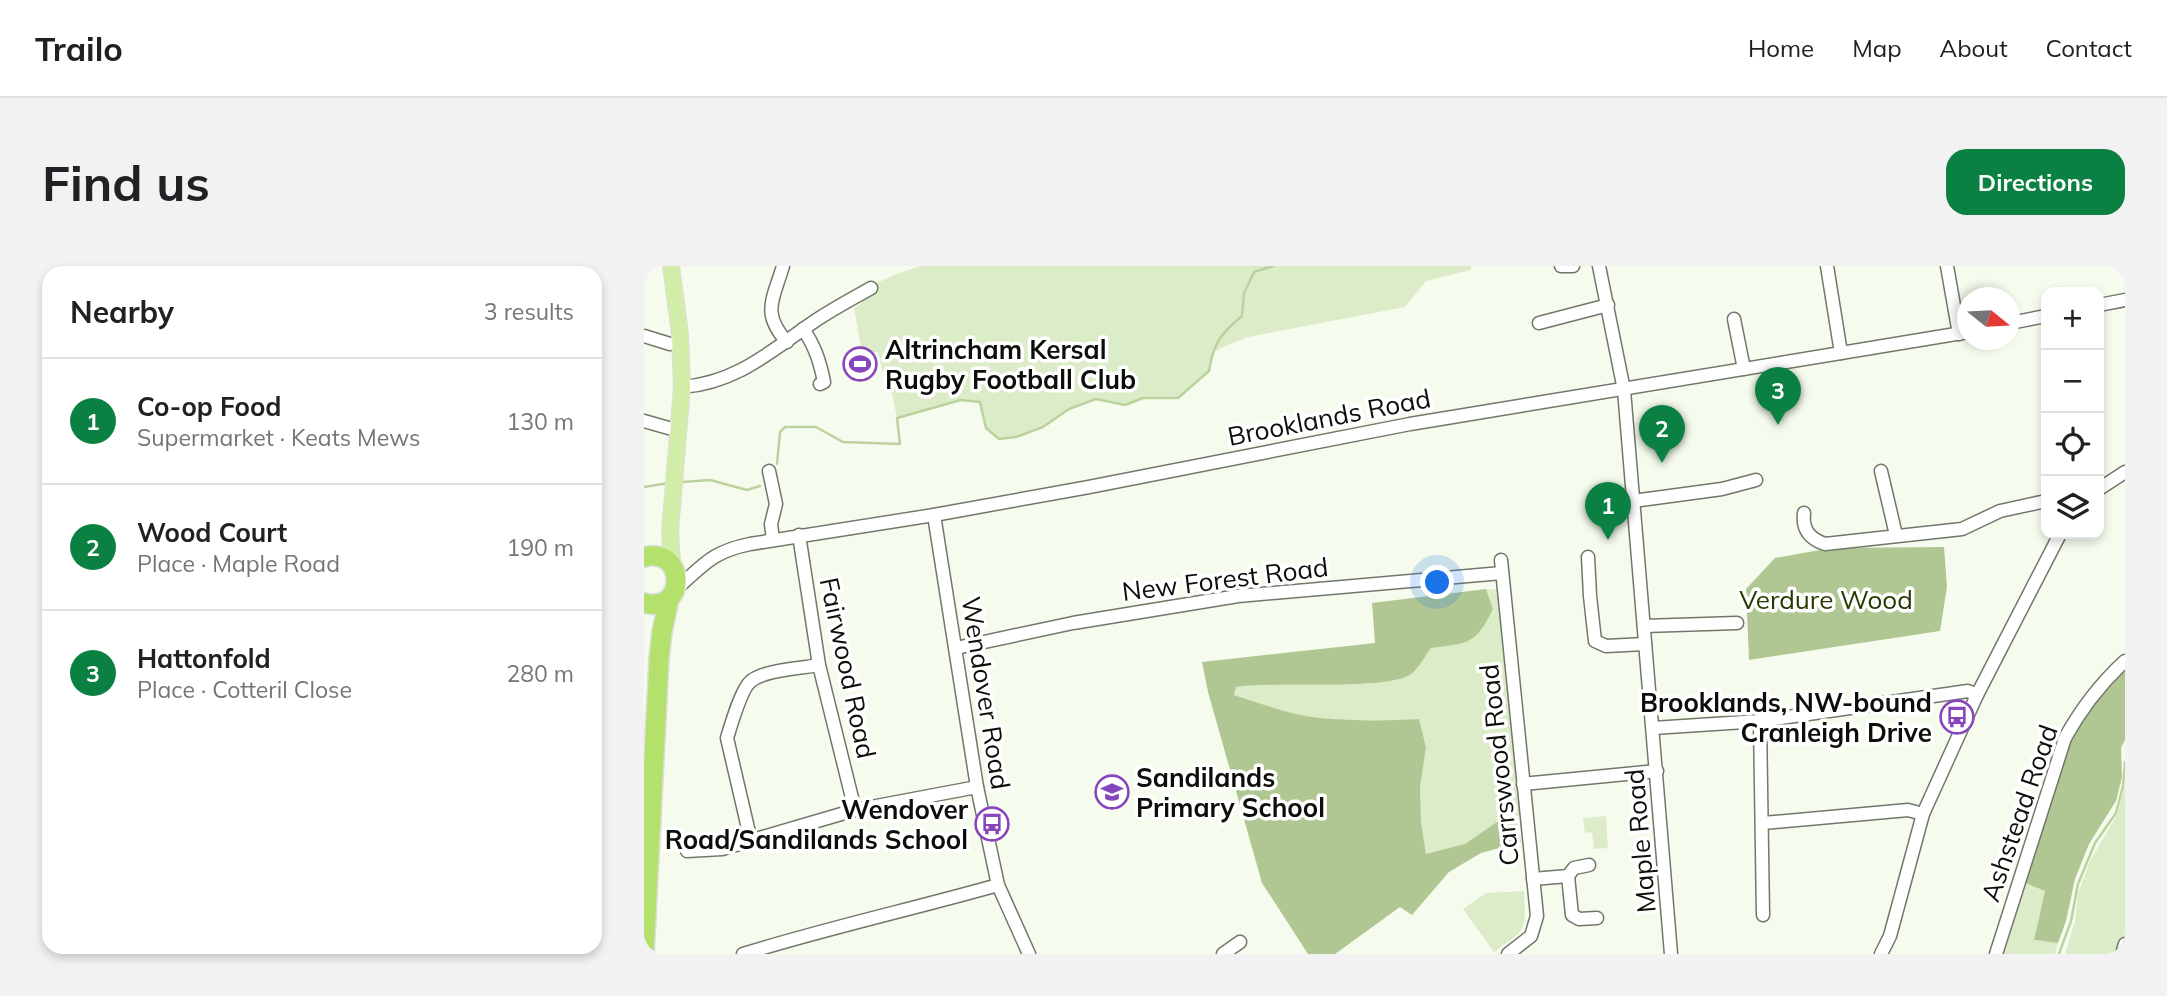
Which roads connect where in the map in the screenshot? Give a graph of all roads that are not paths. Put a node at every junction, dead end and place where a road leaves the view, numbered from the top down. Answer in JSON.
{"nodes":[{"id":1,"x":671,"y":266,"type":"edge"},
{"id":2,"x":783,"y":266,"type":"edge"},
{"id":3,"x":1561,"y":266,"type":"edge"},
{"id":4,"x":1573,"y":266,"type":"edge"},
{"id":5,"x":1599,"y":266,"type":"edge"},
{"id":6,"x":1827,"y":266,"type":"edge"},
{"id":7,"x":1947,"y":266,"type":"edge"},
{"id":8,"x":871,"y":288,"type":"dead end"},
{"id":9,"x":2125,"y":300,"type":"edge"},
{"id":10,"x":2104,"y":304,"type":"edge"},
{"id":11,"x":1608,"y":305,"type":"junction"},
{"id":12,"x":1957,"y":308,"type":"edge"},
{"id":13,"x":2041,"y":317,"type":"edge"},
{"id":14,"x":1734,"y":319,"type":"dead end"},
{"id":15,"x":2020,"y":321,"type":"edge"},
{"id":16,"x":1539,"y":323,"type":"dead end"},
{"id":17,"x":803,"y":329,"type":"junction"},
{"id":18,"x":1957,"y":334,"type":"edge"},
{"id":19,"x":644,"y":336,"type":"edge"},
{"id":20,"x":787,"y":341,"type":"junction"},
{"id":21,"x":670,"y":344,"type":"dead end"},
{"id":22,"x":1841,"y":353,"type":"junction"},
{"id":23,"x":1744,"y":369,"type":"junction"},
{"id":24,"x":820,"y":384,"type":"dead end"},
{"id":25,"x":682,"y":387,"type":"junction"},
{"id":26,"x":1624,"y":390,"type":"junction"},
{"id":27,"x":644,"y":421,"type":"edge"},
{"id":28,"x":679,"y":432,"type":"junction"},
{"id":29,"x":769,"y":471,"type":"dead end"},
{"id":30,"x":1881,"y":471,"type":"dead end"},
{"id":31,"x":2123,"y":476,"type":"edge"},
{"id":32,"x":1756,"y":480,"type":"dead end"},
{"id":33,"x":2104,"y":486,"type":"edge"},
{"id":34,"x":1633,"y":501,"type":"junction"},
{"id":35,"x":2041,"y":502,"type":"edge"},
{"id":36,"x":1804,"y":513,"type":"dead end"},
{"id":37,"x":934,"y":515,"type":"junction"},
{"id":38,"x":799,"y":535,"type":"junction"},
{"id":39,"x":1896,"y":535,"type":"junction"},
{"id":40,"x":2057,"y":539,"type":"edge"},
{"id":41,"x":773,"y":540,"type":"junction"},
{"id":42,"x":653,"y":556,"type":"edge"},
{"id":43,"x":1588,"y":557,"type":"dead end"},
{"id":44,"x":703,"y":563,"type":"junction"},
{"id":45,"x":1501,"y":567,"type":"joint"},
{"id":46,"x":672,"y":594,"type":"junction"},
{"id":47,"x":644,"y":604,"type":"edge"},
{"id":48,"x":1737,"y":623,"type":"dead end"},
{"id":49,"x":1644,"y":626,"type":"junction"},
{"id":50,"x":1645,"y":644,"type":"junction"},
{"id":51,"x":956,"y":648,"type":"junction"},
{"id":52,"x":2125,"y":661,"type":"edge"},
{"id":53,"x":819,"y":665,"type":"junction"},
{"id":54,"x":1977,"y":695,"type":"junction"},
{"id":55,"x":1760,"y":721,"type":"junction"},
{"id":56,"x":1653,"y":728,"type":"junction"},
{"id":57,"x":649,"y":757,"type":"edge"},
{"id":58,"x":1657,"y":771,"type":"junction"},
{"id":59,"x":1523,"y":784,"type":"junction"},
{"id":60,"x":977,"y":788,"type":"junction"},
{"id":61,"x":855,"y":810,"type":"junction"},
{"id":62,"x":1923,"y":814,"type":"junction"},
{"id":63,"x":1763,"y":823,"type":"junction"},
{"id":64,"x":751,"y":841,"type":"junction"},
{"id":65,"x":687,"y":851,"type":"dead end"},
{"id":66,"x":1590,"y":865,"type":"dead end"},
{"id":67,"x":1568,"y":876,"type":"junction"},
{"id":68,"x":1533,"y":879,"type":"junction"},
{"id":69,"x":998,"y":885,"type":"junction"},
{"id":70,"x":1763,"y":915,"type":"dead end"},
{"id":71,"x":1597,"y":918,"type":"dead end"},
{"id":72,"x":1240,"y":942,"type":"dead end"},
{"id":73,"x":2125,"y":944,"type":"edge"},
{"id":74,"x":1517,"y":952,"type":"edge"},
{"id":75,"x":644,"y":954,"type":"edge"},
{"id":76,"x":743,"y":954,"type":"edge"},
{"id":77,"x":1029,"y":954,"type":"edge"},
{"id":78,"x":1223,"y":954,"type":"edge"},
{"id":79,"x":1671,"y":954,"type":"edge"},
{"id":80,"x":1881,"y":954,"type":"edge"},
{"id":81,"x":1996,"y":954,"type":"edge"},
{"id":82,"x":2122,"y":954,"type":"edge"}],
"edges":[{"from":1,"to":25,"type":"main road"},
{"from":2,"to":20,"type":"street"},
{"from":3,"to":4,"type":"street"},
{"from":5,"to":11,"type":"street","name":"Maple Road"},
{"from":6,"to":22,"type":"street"},
{"from":7,"to":12,"type":"street"},
{"from":8,"to":17,"type":"street"},
{"from":9,"to":10,"type":"street"},
{"from":11,"to":16,"type":"street"},
{"from":11,"to":26,"type":"street","name":"Maple Road"},
{"from":13,"to":15,"type":"street"},
{"from":14,"to":23,"type":"street"},
{"from":17,"to":20,"type":"street"},
{"from":17,"to":24,"type":"street"},
{"from":18,"to":22,"type":"street","name":"Brooklands Road"},
{"from":19,"to":21,"type":"street"},
{"from":20,"to":25,"type":"street"},
{"from":22,"to":23,"type":"street","name":"Brooklands Road"},
{"from":23,"to":26,"type":"street","name":"Brooklands Road"},
{"from":25,"to":28,"type":"main road"},
{"from":26,"to":34,"type":"street","name":"Maple Road"},
{"from":26,"to":37,"type":"street","name":"Brooklands Road"},
{"from":27,"to":28,"type":"street"},
{"from":28,"to":42,"type":"main road"},
{"from":29,"to":41,"type":"street"},
{"from":30,"to":39,"type":"street"},
{"from":31,"to":33,"type":"street"},
{"from":32,"to":34,"type":"street"},
{"from":34,"to":49,"type":"street","name":"Maple Road"},
{"from":35,"to":39,"type":"street"},
{"from":36,"to":39,"type":"street"},
{"from":37,"to":38,"type":"street","name":"Brooklands Road"},
{"from":37,"to":51,"type":"street","name":"Wendover Road"},
{"from":38,"to":41,"type":"street","name":"Brooklands Road"},
{"from":38,"to":53,"type":"street","name":"Fairwood Road"},
{"from":40,"to":54,"type":"street"},
{"from":41,"to":44,"type":"street","name":"Brooklands Road"},
{"from":42,"to":44,"type":"street","name":"Brooklands Road"},
{"from":42,"to":46,"type":"highway"},
{"from":43,"to":50,"type":"street"},
{"from":44,"to":46,"type":"street","name":"Brooklands Road"},
{"from":45,"to":51,"type":"street","name":"New Forest Road"},
{"from":45,"to":59,"type":"street","name":"Carrswood Road"},
{"from":46,"to":47,"type":"highway"},
{"from":46,"to":57,"type":"highway"},
{"from":48,"to":49,"type":"street"},
{"from":49,"to":50,"type":"street","name":"Maple Road"},
{"from":50,"to":56,"type":"street","name":"Maple Road"},
{"from":51,"to":60,"type":"street","name":"Wendover Road"},
{"from":52,"to":81,"type":"street","name":"Ashstead Road"},
{"from":53,"to":61,"type":"street","name":"Fairwood Road"},
{"from":53,"to":64,"type":"street"},
{"from":54,"to":55,"type":"street"},
{"from":54,"to":62,"type":"street"},
{"from":55,"to":56,"type":"street"},
{"from":55,"to":63,"type":"street"},
{"from":56,"to":58,"type":"street","name":"Maple Road"},
{"from":57,"to":75,"type":"highway"},
{"from":58,"to":59,"type":"street"},
{"from":58,"to":79,"type":"street","name":"Maple Road"},
{"from":59,"to":68,"type":"street","name":"Carrswood Road"},
{"from":60,"to":61,"type":"street"},
{"from":60,"to":69,"type":"street","name":"Wendover Road"},
{"from":61,"to":64,"type":"street"},
{"from":62,"to":63,"type":"street"},
{"from":62,"to":80,"type":"street"},
{"from":63,"to":70,"type":"street"},
{"from":64,"to":65,"type":"street"},
{"from":66,"to":67,"type":"street"},
{"from":67,"to":68,"type":"street"},
{"from":67,"to":71,"type":"street"},
{"from":68,"to":74,"type":"street","name":"Carrswood Road"},
{"from":69,"to":76,"type":"street"},
{"from":69,"to":77,"type":"street","name":"Wendover Road"},
{"from":72,"to":78,"type":"street"},
{"from":73,"to":82,"type":"street"}]}
